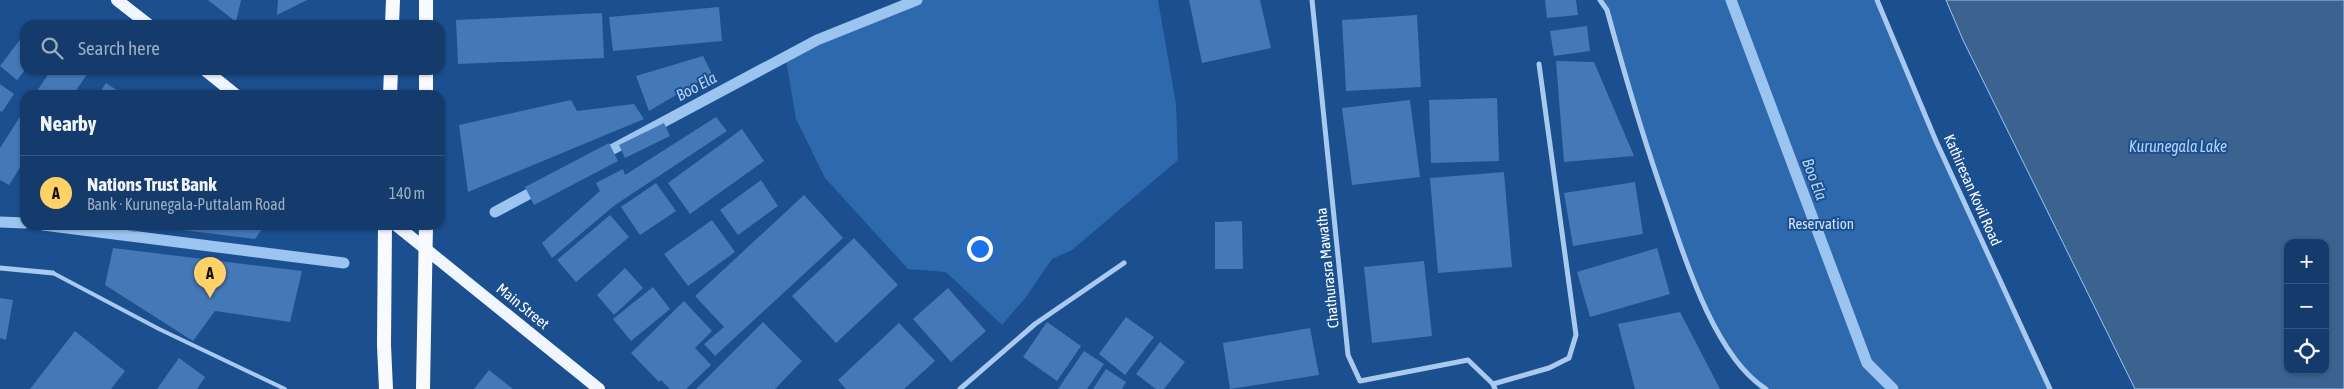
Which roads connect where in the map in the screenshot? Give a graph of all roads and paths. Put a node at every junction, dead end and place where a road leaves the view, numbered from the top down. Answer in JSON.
{"nodes":[{"id":1,"x":117,"y":0,"type":"edge"},
{"id":2,"x":393,"y":0,"type":"edge"},
{"id":3,"x":426,"y":0,"type":"edge"},
{"id":4,"x":1312,"y":0,"type":"edge"},
{"id":5,"x":1600,"y":0,"type":"edge"},
{"id":6,"x":1877,"y":0,"type":"edge"},
{"id":7,"x":143,"y":20,"type":"edge"},
{"id":8,"x":392,"y":20,"type":"edge"},
{"id":9,"x":426,"y":20,"type":"edge"},
{"id":10,"x":1539,"y":64,"type":"dead end"},
{"id":11,"x":211,"y":75,"type":"edge"},
{"id":12,"x":391,"y":75,"type":"edge"},
{"id":13,"x":426,"y":75,"type":"edge"},
{"id":14,"x":230,"y":90,"type":"edge"},
{"id":15,"x":390,"y":90,"type":"edge"},
{"id":16,"x":426,"y":90,"type":"edge"},
{"id":17,"x":385,"y":230,"type":"edge"},
{"id":18,"x":403,"y":230,"type":"edge"},
{"id":19,"x":426,"y":230,"type":"edge"},
{"id":20,"x":426,"y":248,"type":"junction"},
{"id":21,"x":1124,"y":263,"type":"dead end"},
{"id":22,"x":0,"y":268,"type":"edge"},
{"id":23,"x":52,"y":273,"type":"joint"},
{"id":24,"x":1494,"y":386,"type":"edge"},
{"id":25,"x":285,"y":389,"type":"edge"},
{"id":26,"x":386,"y":389,"type":"edge"},
{"id":27,"x":423,"y":389,"type":"edge"},
{"id":28,"x":599,"y":389,"type":"edge"},
{"id":29,"x":960,"y":389,"type":"edge"},
{"id":30,"x":1766,"y":389,"type":"edge"},
{"id":31,"x":2050,"y":389,"type":"edge"}],
"edges":[{"from":1,"to":7,"type":"main road"},
{"from":2,"to":8,"type":"highway"},
{"from":3,"to":9,"type":"highway"},
{"from":4,"to":24,"type":"street","name":"Chathurasra Mawatha"},
{"from":5,"to":30,"type":"street"},
{"from":6,"to":31,"type":"street","name":"Kathiresan Kovil Road"},
{"from":10,"to":24,"type":"street"},
{"from":11,"to":14,"type":"main road"},
{"from":12,"to":15,"type":"highway"},
{"from":13,"to":16,"type":"highway"},
{"from":17,"to":26,"type":"highway"},
{"from":18,"to":20,"type":"main road","name":"Main Street"},
{"from":19,"to":20,"type":"highway"},
{"from":20,"to":27,"type":"highway"},
{"from":20,"to":28,"type":"main road","name":"Main Street"},
{"from":21,"to":29,"type":"street"},
{"from":22,"to":23,"type":"street"},
{"from":23,"to":25,"type":"lane"}]}
